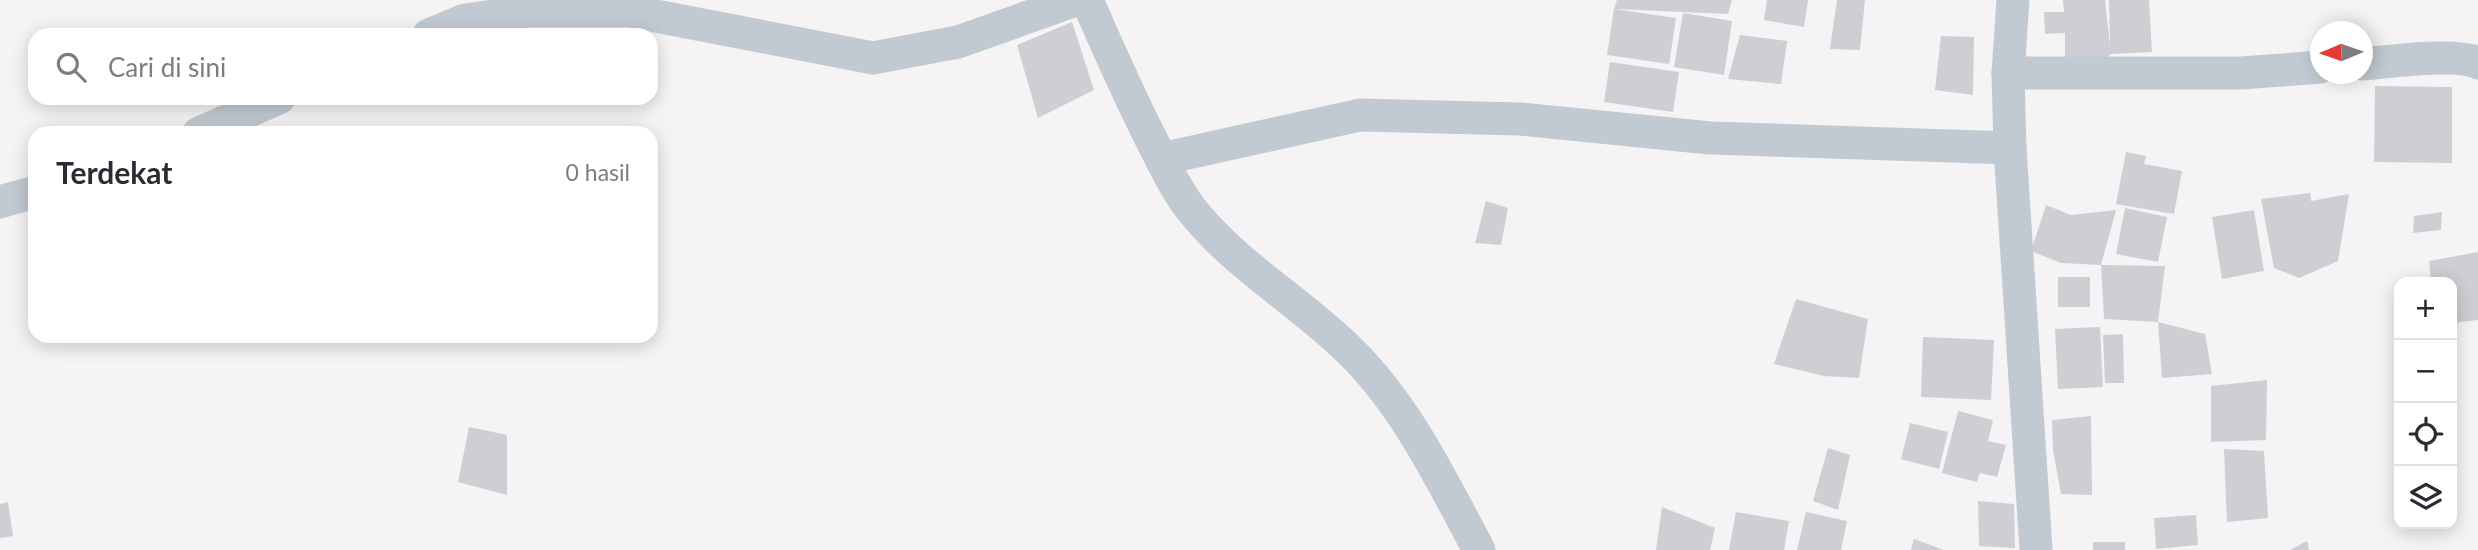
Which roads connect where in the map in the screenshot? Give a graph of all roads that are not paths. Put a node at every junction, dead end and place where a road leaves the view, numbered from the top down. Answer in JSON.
{"nodes":[{"id":1,"x":1076,"y":0,"type":"edge"},
{"id":2,"x":1087,"y":0,"type":"edge"},
{"id":3,"x":2013,"y":0,"type":"edge"},
{"id":4,"x":446,"y":28,"type":"edge"},
{"id":5,"x":2373,"y":63,"type":"edge"},
{"id":6,"x":2478,"y":63,"type":"edge"},
{"id":7,"x":2310,"y":69,"type":"edge"},
{"id":8,"x":2008,"y":73,"type":"junction"},
{"id":9,"x":263,"y":105,"type":"edge"},
{"id":10,"x":216,"y":126,"type":"edge"},
{"id":11,"x":2010,"y":148,"type":"junction"},
{"id":12,"x":1161,"y":159,"type":"junction"},
{"id":13,"x":28,"y":194,"type":"edge"},
{"id":14,"x":0,"y":202,"type":"edge"},
{"id":15,"x":1479,"y":550,"type":"edge"},
{"id":16,"x":2036,"y":550,"type":"edge"}],
"edges":[{"from":1,"to":4,"type":"street"},
{"from":2,"to":12,"type":"street"},
{"from":3,"to":8,"type":"street"},
{"from":5,"to":6,"type":"street"},
{"from":7,"to":8,"type":"street"},
{"from":8,"to":11,"type":"street"},
{"from":9,"to":10,"type":"street"},
{"from":11,"to":12,"type":"street"},
{"from":11,"to":16,"type":"street"},
{"from":12,"to":15,"type":"street"},
{"from":13,"to":14,"type":"street"}]}
